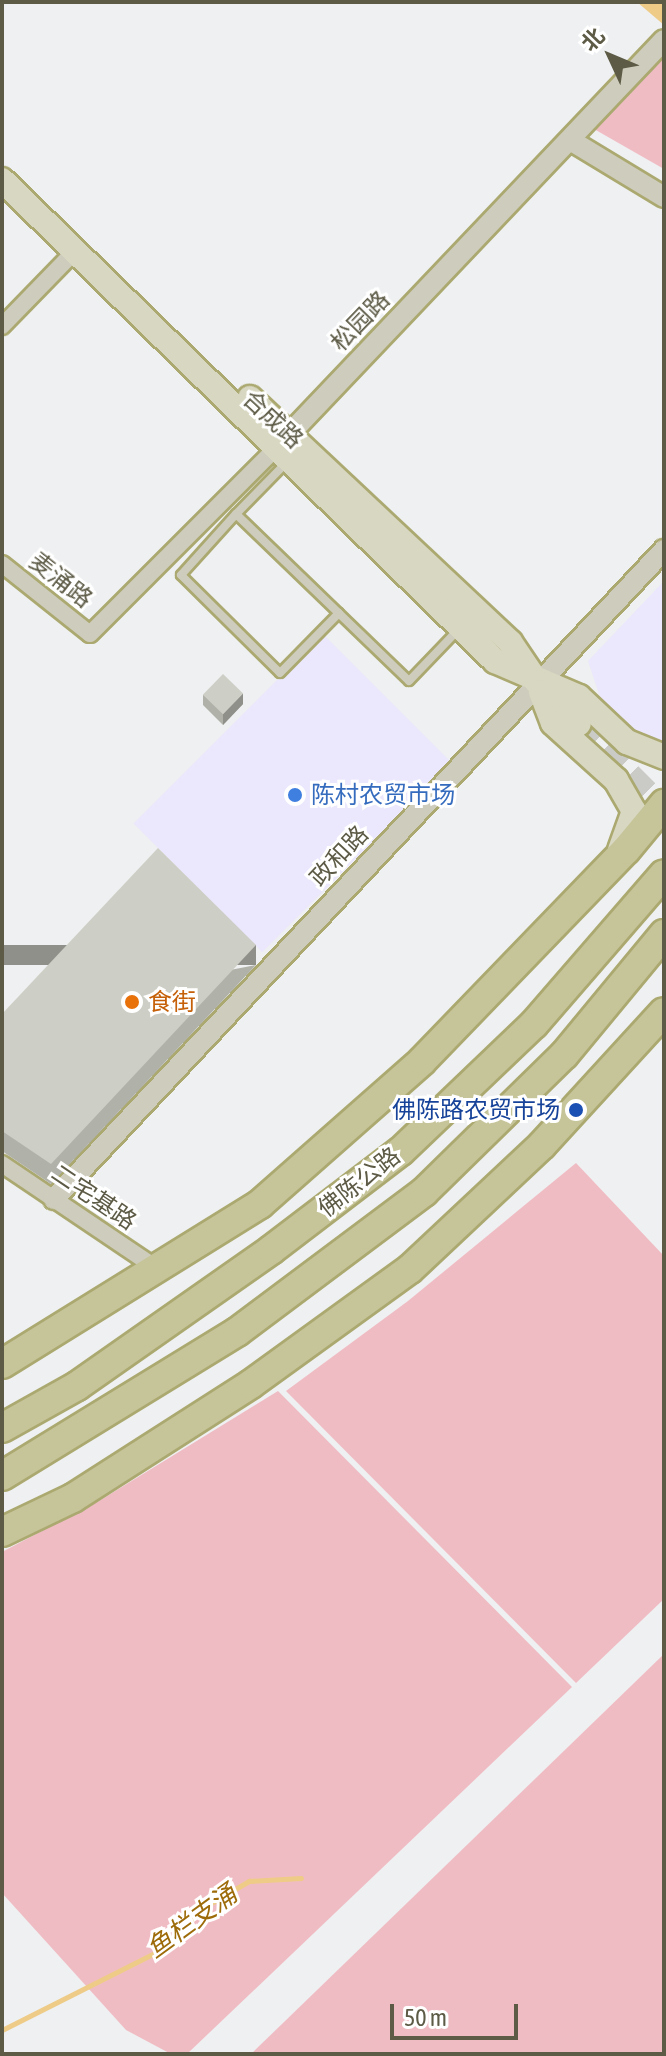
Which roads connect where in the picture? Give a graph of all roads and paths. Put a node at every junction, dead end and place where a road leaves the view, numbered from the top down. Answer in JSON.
{"nodes":[{"id":1,"x":664,"y":40,"type":"edge"},
{"id":2,"x":570,"y":140,"type":"junction"},
{"id":3,"x":2,"y":162,"type":"edge"},
{"id":4,"x":2,"y":180,"type":"edge"},
{"id":5,"x":664,"y":197,"type":"edge"},
{"id":6,"x":77,"y":249,"type":"junction"},
{"id":7,"x":2,"y":326,"type":"edge"},
{"id":8,"x":285,"y":447,"type":"junction"},
{"id":9,"x":236,"y":514,"type":"junction"},
{"id":10,"x":664,"y":550,"type":"edge"},
{"id":11,"x":2,"y":564,"type":"edge"},
{"id":12,"x":339,"y":613,"type":"junction"},
{"id":13,"x":461,"y":627,"type":"junction"},
{"id":14,"x":90,"y":634,"type":"joint"},
{"id":15,"x":537,"y":682,"type":"junction"},
{"id":16,"x":579,"y":724,"type":"tunnel mouth"},
{"id":17,"x":664,"y":757,"type":"edge"},
{"id":18,"x":664,"y":804,"type":"edge"},
{"id":19,"x":612,"y":865,"type":"junction"},
{"id":20,"x":664,"y":874,"type":"edge"},
{"id":21,"x":664,"y":934,"type":"edge"},
{"id":22,"x":664,"y":1012,"type":"edge"},
{"id":23,"x":2,"y":1164,"type":"edge"},
{"id":24,"x":54,"y":1199,"type":"junction"},
{"id":25,"x":159,"y":1270,"type":"junction"},
{"id":26,"x":2,"y":1364,"type":"edge"},
{"id":27,"x":2,"y":1428,"type":"edge"},
{"id":28,"x":2,"y":1476,"type":"edge"},
{"id":29,"x":2,"y":1532,"type":"edge"}],
"edges":[{"from":1,"to":2,"type":"street","name":"松园路"},
{"from":2,"to":5,"type":"street"},
{"from":2,"to":8,"type":"street","name":"松园路"},
{"from":3,"to":8,"type":"main road","name":"合成路"},
{"from":4,"to":6,"type":"main road","name":"合成路"},
{"from":6,"to":7,"type":"street"},
{"from":6,"to":8,"type":"main road","name":"合成路"},
{"from":8,"to":9,"type":"lane"},
{"from":8,"to":13,"type":"main road","name":"合成路"},
{"from":8,"to":14,"type":"street","name":"松园路"},
{"from":8,"to":15,"type":"main road","name":"合成路"},
{"from":9,"to":12,"type":"lane"},
{"from":9,"to":12,"type":"lane"},
{"from":10,"to":15,"type":"street","name":"政和路"},
{"from":11,"to":14,"type":"street","name":"麦涌路"},
{"from":12,"to":13,"type":"lane"},
{"from":13,"to":15,"type":"main road","name":"合成路"},
{"from":15,"to":16,"type":"main road","name":"合成路"},
{"from":15,"to":17,"type":"main road"},
{"from":15,"to":19,"type":"main road"},
{"from":15,"to":24,"type":"street","name":"政和路"},
{"from":18,"to":19,"type":"highway"},
{"from":19,"to":25,"type":"highway"},
{"from":20,"to":27,"type":"highway","name":"佛陈公路"},
{"from":21,"to":28,"type":"highway","name":"佛陈公路"},
{"from":22,"to":29,"type":"highway"},
{"from":23,"to":24,"type":"street","name":"二宅基路"},
{"from":24,"to":25,"type":"street","name":"二宅基路"},
{"from":25,"to":26,"type":"highway"}]}
